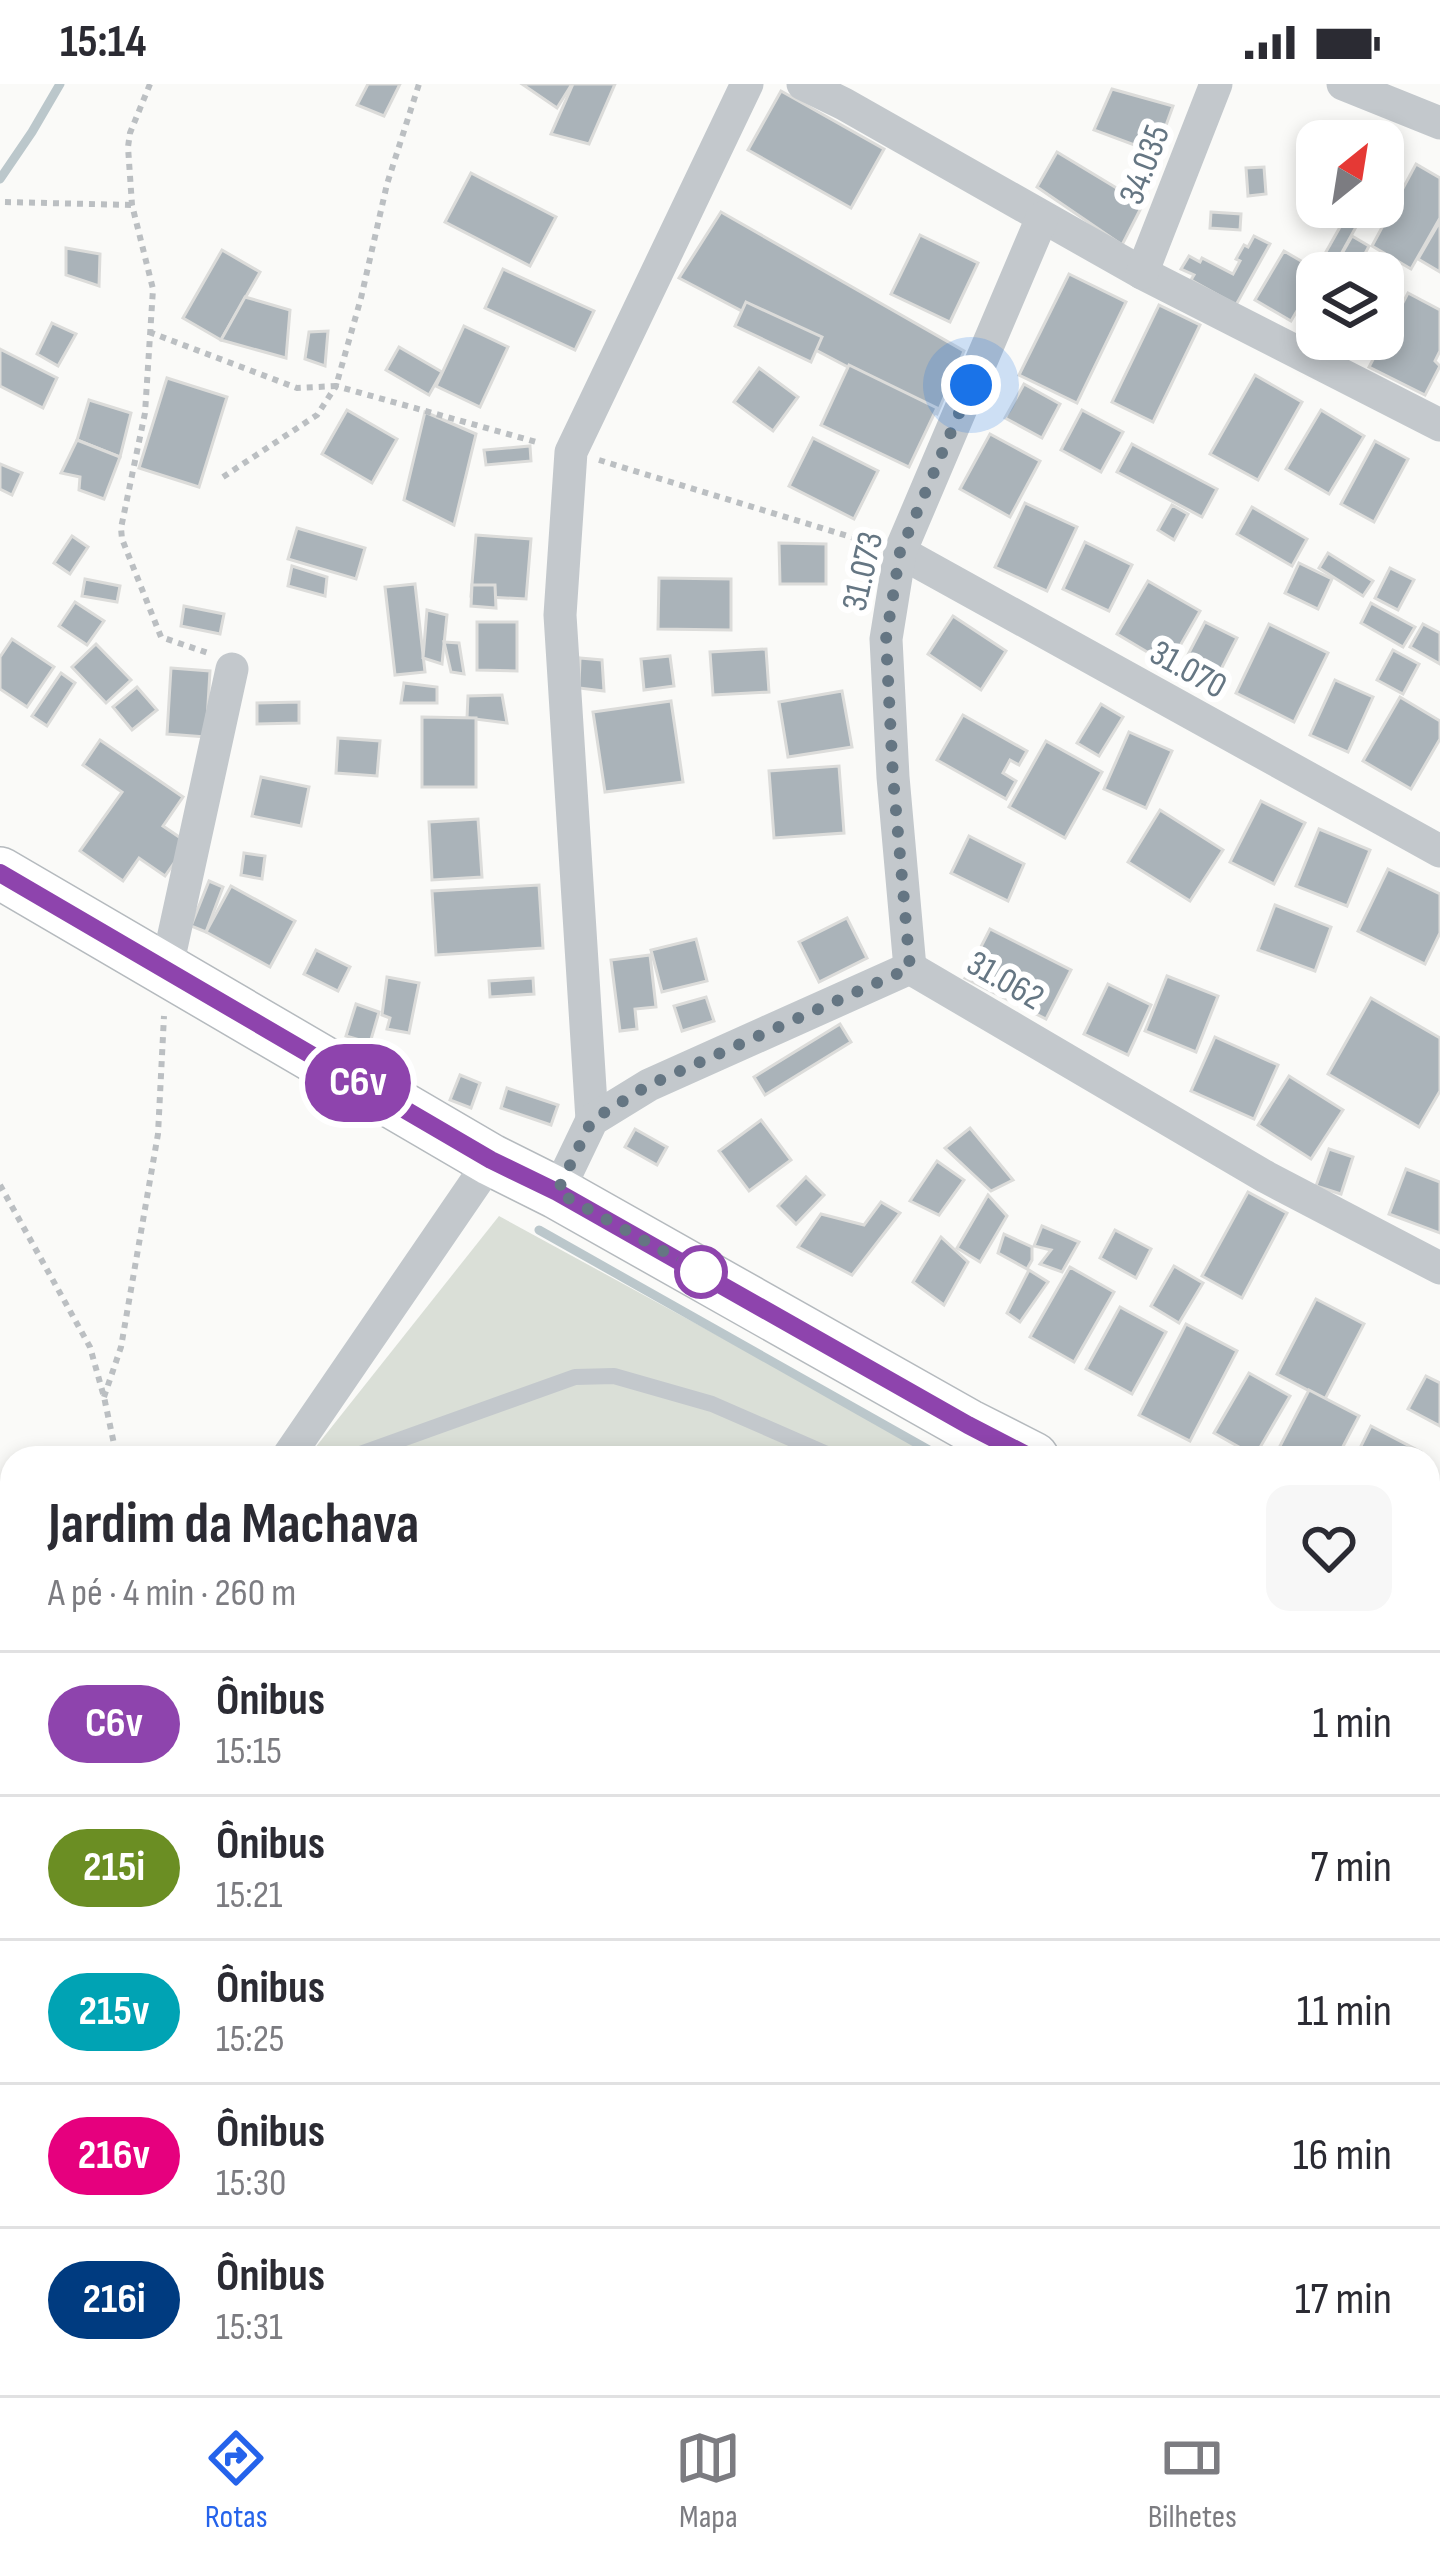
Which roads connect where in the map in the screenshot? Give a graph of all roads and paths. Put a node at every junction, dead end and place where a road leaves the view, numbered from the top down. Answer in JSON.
{"nodes":[{"id":1,"x":150,"y":84,"type":"edge"},
{"id":2,"x":419,"y":84,"type":"edge"},
{"id":3,"x":747,"y":84,"type":"edge"},
{"id":4,"x":803,"y":84,"type":"edge"},
{"id":5,"x":1216,"y":84,"type":"edge"},
{"id":6,"x":1342,"y":84,"type":"edge"},
{"id":7,"x":1440,"y":123,"type":"edge"},
{"id":8,"x":5,"y":202,"type":"dead end"},
{"id":9,"x":132,"y":205,"type":"junction"},
{"id":10,"x":1042,"y":218,"type":"junction"},
{"id":11,"x":1142,"y":273,"type":"junction"},
{"id":12,"x":149,"y":332,"type":"junction"},
{"id":13,"x":317,"y":415,"type":"dead end"},
{"id":14,"x":1440,"y":425,"type":"edge"},
{"id":15,"x":223,"y":477,"type":"dead end"},
{"id":16,"x":900,"y":552,"type":"junction"},
{"id":17,"x":232,"y":669,"type":"joint"},
{"id":18,"x":1440,"y":850,"type":"edge"},
{"id":19,"x":0,"y":873,"type":"edge"},
{"id":20,"x":910,"y":968,"type":"junction"},
{"id":21,"x":166,"y":971,"type":"junction"},
{"id":22,"x":592,"y":1120,"type":"junction"},
{"id":23,"x":491,"y":1160,"type":"junction"},
{"id":24,"x":0,"y":1185,"type":"edge"},
{"id":25,"x":557,"y":1192,"type":"junction"},
{"id":26,"x":1440,"y":1268,"type":"edge"},
{"id":27,"x":104,"y":1397,"type":"junction"},
{"id":28,"x":114,"y":1446,"type":"edge"},
{"id":29,"x":294,"y":1446,"type":"edge"},
{"id":30,"x":383,"y":1446,"type":"edge"},
{"id":31,"x":808,"y":1446,"type":"edge"},
{"id":32,"x":1009,"y":1446,"type":"edge"}],
"edges":[{"from":1,"to":9,"type":"path"},
{"from":2,"to":12,"type":"path"},
{"from":3,"to":22,"type":"street"},
{"from":4,"to":10,"type":"street"},
{"from":5,"to":11,"type":"street","name":"34.035"},
{"from":6,"to":7,"type":"street"},
{"from":8,"to":9,"type":"path"},
{"from":9,"to":12,"type":"path"},
{"from":10,"to":11,"type":"street"},
{"from":10,"to":16,"type":"street","name":"31.073"},
{"from":11,"to":14,"type":"street"},
{"from":12,"to":17,"type":"path"},
{"from":13,"to":15,"type":"path"},
{"from":16,"to":18,"type":"street","name":"31.070"},
{"from":16,"to":20,"type":"street","name":"31.073"},
{"from":17,"to":21,"type":"street"},
{"from":19,"to":21,"type":"main road"},
{"from":20,"to":22,"type":"street","name":"31.062"},
{"from":20,"to":26,"type":"street","name":"31.062"},
{"from":21,"to":23,"type":"main road"},
{"from":21,"to":27,"type":"path"},
{"from":22,"to":25,"type":"street"},
{"from":23,"to":25,"type":"main road"},
{"from":23,"to":29,"type":"street"},
{"from":24,"to":27,"type":"path"},
{"from":25,"to":32,"type":"main road"},
{"from":27,"to":28,"type":"path"},
{"from":30,"to":31,"type":"lane"}]}
